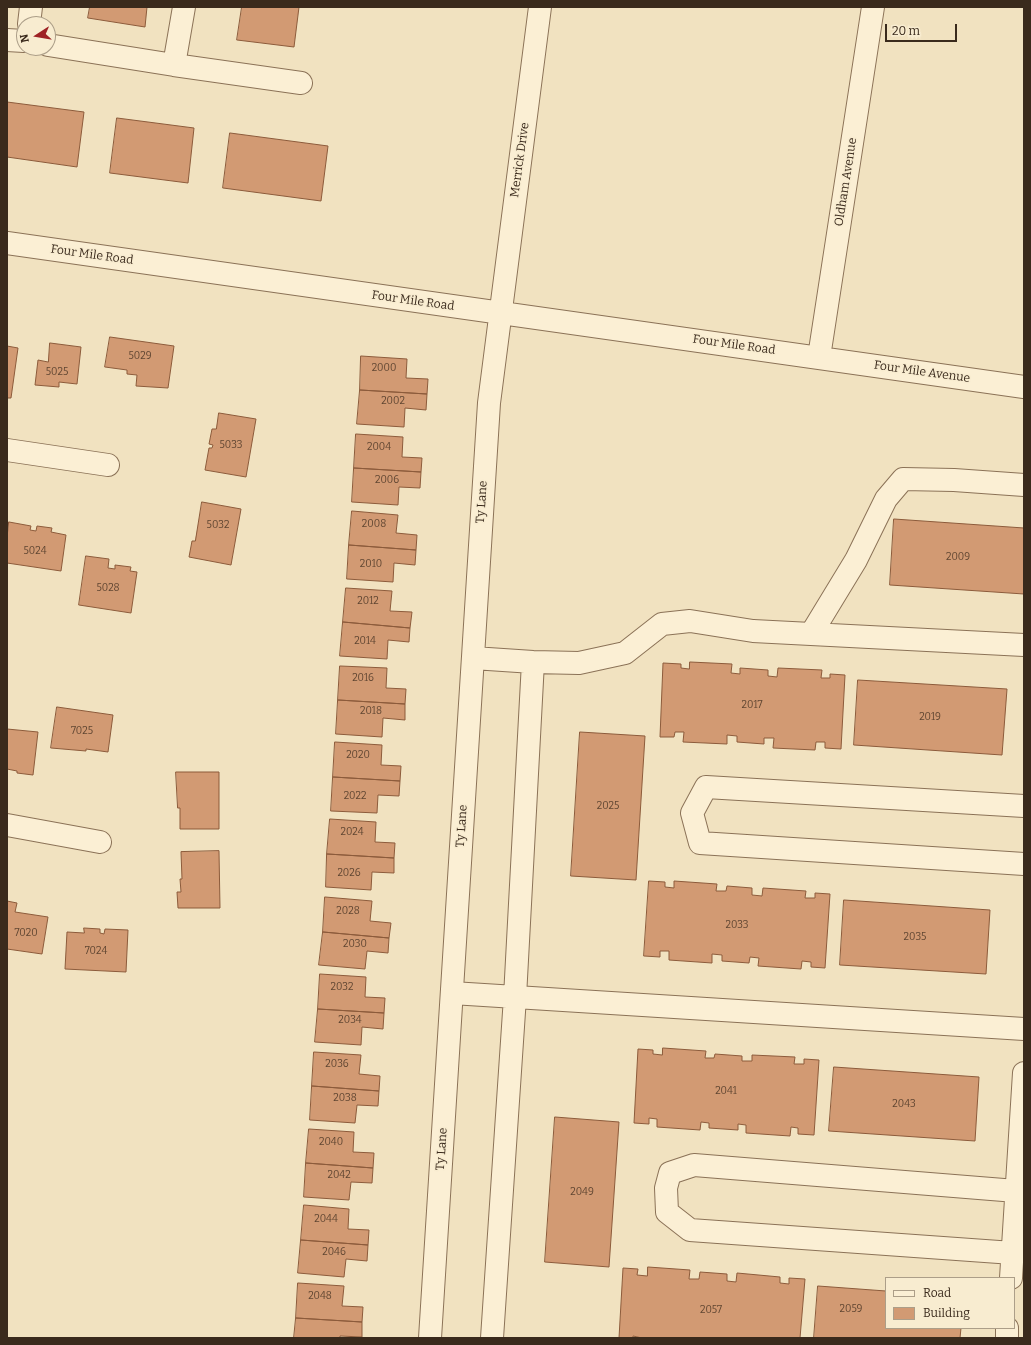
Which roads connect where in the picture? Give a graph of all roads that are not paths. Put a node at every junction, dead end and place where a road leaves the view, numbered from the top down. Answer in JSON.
{"nodes":[{"id":1,"x":184,"y":7,"type":"edge"},
{"id":2,"x":540,"y":7,"type":"edge"},
{"id":3,"x":873,"y":7,"type":"edge"},
{"id":4,"x":56,"y":46,"type":"edge"},
{"id":5,"x":174,"y":65,"type":"junction"},
{"id":6,"x":300,"y":83,"type":"dead end"},
{"id":7,"x":7,"y":243,"type":"edge"},
{"id":8,"x":499,"y":314,"type":"junction"},
{"id":9,"x":819,"y":357,"type":"junction"},
{"id":10,"x":1024,"y":387,"type":"edge"},
{"id":11,"x":7,"y":450,"type":"edge"},
{"id":12,"x":108,"y":465,"type":"dead end"},
{"id":13,"x":1024,"y":485,"type":"edge"},
{"id":14,"x":811,"y":634,"type":"junction"},
{"id":15,"x":1024,"y":645,"type":"edge"},
{"id":16,"x":473,"y":658,"type":"junction"},
{"id":17,"x":533,"y":662,"type":"junction"},
{"id":18,"x":1024,"y":806,"type":"edge"},
{"id":19,"x":7,"y":825,"type":"edge"},
{"id":20,"x":100,"y":842,"type":"dead end"},
{"id":21,"x":1024,"y":864,"type":"edge"},
{"id":22,"x":452,"y":994,"type":"junction"},
{"id":23,"x":514,"y":997,"type":"junction"},
{"id":24,"x":1024,"y":1029,"type":"edge"},
{"id":25,"x":1024,"y":1073,"type":"edge"},
{"id":26,"x":1016,"y":1192,"type":"junction"},
{"id":27,"x":1013,"y":1253,"type":"junction"},
{"id":28,"x":1011,"y":1277,"type":"edge"},
{"id":29,"x":430,"y":1338,"type":"edge"},
{"id":30,"x":492,"y":1338,"type":"edge"}],
"edges":[{"from":1,"to":5,"type":"street"},
{"from":2,"to":8,"type":"street","name":"Merrick Drive"},
{"from":3,"to":9,"type":"street","name":"Oldham Avenue"},
{"from":4,"to":5,"type":"street"},
{"from":5,"to":6,"type":"street"},
{"from":7,"to":8,"type":"street","name":"Four Mile Road"},
{"from":8,"to":9,"type":"street","name":"Four Mile Road"},
{"from":8,"to":16,"type":"street","name":"Ty Lane"},
{"from":9,"to":10,"type":"street","name":"Four Mile Avenue"},
{"from":11,"to":12,"type":"street"},
{"from":13,"to":14,"type":"street"},
{"from":14,"to":15,"type":"street"},
{"from":14,"to":17,"type":"street"},
{"from":16,"to":17,"type":"street"},
{"from":16,"to":22,"type":"street","name":"Ty Lane"},
{"from":17,"to":23,"type":"street"},
{"from":18,"to":21,"type":"street"},
{"from":19,"to":20,"type":"street"},
{"from":22,"to":23,"type":"street"},
{"from":22,"to":29,"type":"street","name":"Ty Lane"},
{"from":23,"to":24,"type":"street"},
{"from":23,"to":30,"type":"street"},
{"from":25,"to":26,"type":"street"},
{"from":26,"to":27,"type":"street"},
{"from":26,"to":27,"type":"street"},
{"from":27,"to":28,"type":"street"}]}
